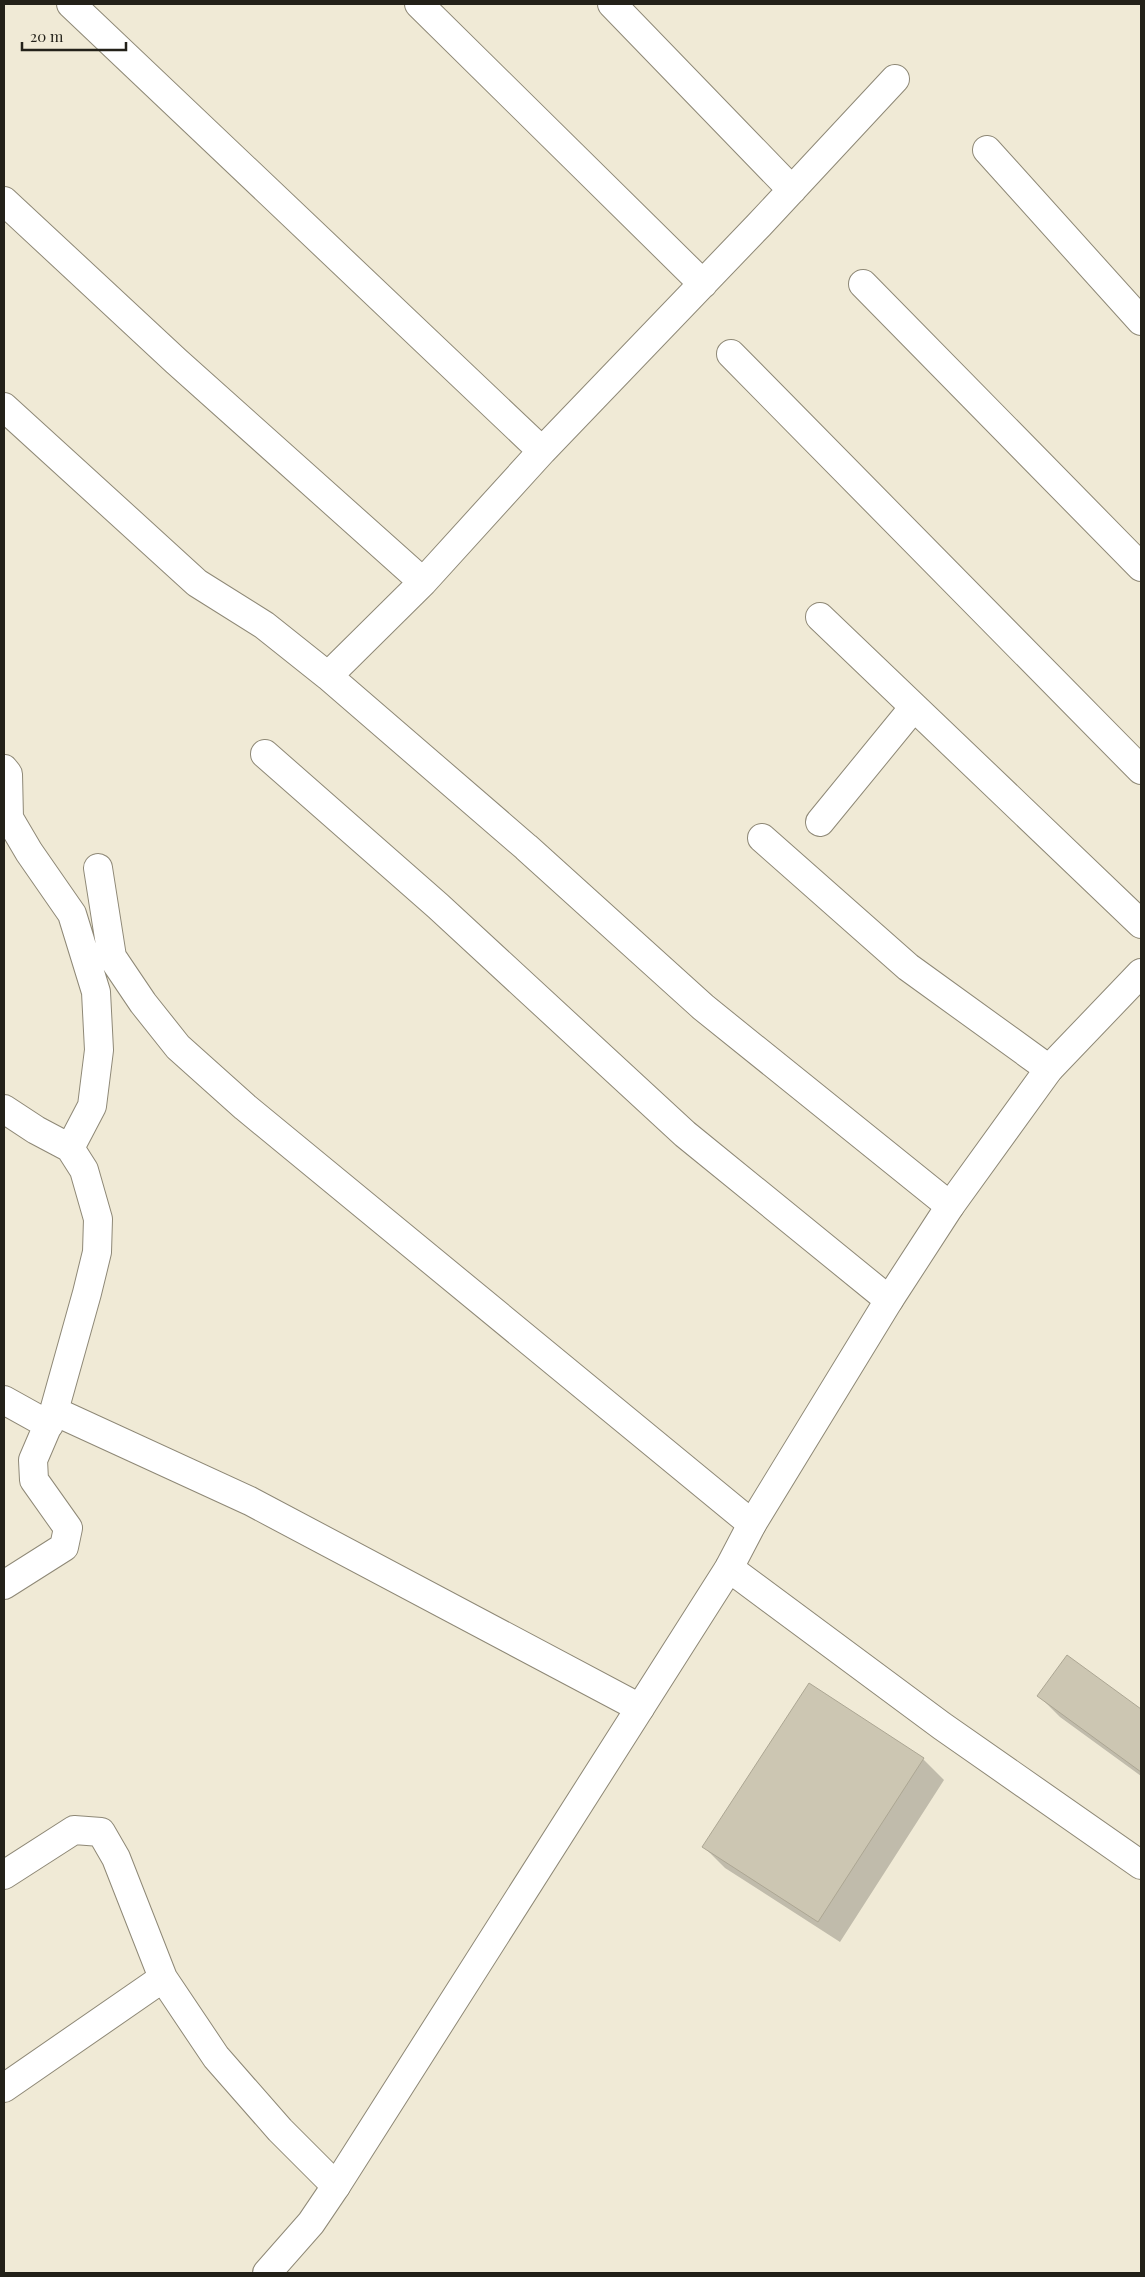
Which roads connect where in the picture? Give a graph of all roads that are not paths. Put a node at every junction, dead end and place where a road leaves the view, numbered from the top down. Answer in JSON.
{"nodes":[{"id":1,"x":71,"y":4,"type":"edge"},
{"id":2,"x":419,"y":4,"type":"edge"},
{"id":3,"x":612,"y":4,"type":"edge"},
{"id":4,"x":895,"y":79,"type":"dead end"},
{"id":5,"x":986,"y":150,"type":"dead end"},
{"id":6,"x":792,"y":190,"type":"junction"},
{"id":7,"x":4,"y":201,"type":"edge"},
{"id":8,"x":703,"y":284,"type":"junction"},
{"id":9,"x":863,"y":284,"type":"dead end"},
{"id":10,"x":1141,"y":321,"type":"edge"},
{"id":11,"x":731,"y":354,"type":"dead end"},
{"id":12,"x":4,"y":407,"type":"edge"},
{"id":13,"x":542,"y":451,"type":"junction"},
{"id":14,"x":1141,"y":567,"type":"edge"},
{"id":15,"x":423,"y":582,"type":"junction"},
{"id":16,"x":820,"y":617,"type":"dead end"},
{"id":17,"x":328,"y":676,"type":"junction"},
{"id":18,"x":914,"y":707,"type":"junction"},
{"id":19,"x":265,"y":754,"type":"dead end"},
{"id":20,"x":4,"y":769,"type":"edge"},
{"id":21,"x":1141,"y":770,"type":"edge"},
{"id":22,"x":820,"y":822,"type":"dead end"},
{"id":23,"x":762,"y":838,"type":"dead end"},
{"id":24,"x":98,"y":868,"type":"dead end"},
{"id":25,"x":1141,"y":924,"type":"edge"},
{"id":26,"x":1141,"y":973,"type":"edge"},
{"id":27,"x":1049,"y":1069,"type":"junction"},
{"id":28,"x":4,"y":1109,"type":"edge"},
{"id":29,"x":70,"y":1148,"type":"junction"},
{"id":30,"x":950,"y":1206,"type":"junction"},
{"id":31,"x":889,"y":1300,"type":"junction"},
{"id":32,"x":9,"y":1410,"type":"edge"},
{"id":33,"x":51,"y":1418,"type":"junction"},
{"id":34,"x":752,"y":1524,"type":"junction"},
{"id":35,"x":729,"y":1568,"type":"junction"},
{"id":36,"x":4,"y":1585,"type":"edge"},
{"id":37,"x":640,"y":1708,"type":"junction"},
{"id":38,"x":1141,"y":1865,"type":"edge"},
{"id":39,"x":4,"y":1875,"type":"edge"},
{"id":40,"x":163,"y":1978,"type":"junction"},
{"id":41,"x":4,"y":2088,"type":"edge"},
{"id":42,"x":336,"y":2186,"type":"junction"},
{"id":43,"x":267,"y":2273,"type":"edge"}],
"edges":[{"from":1,"to":13,"type":"street"},
{"from":2,"to":8,"type":"street"},
{"from":3,"to":6,"type":"street"},
{"from":4,"to":6,"type":"street"},
{"from":5,"to":10,"type":"street"},
{"from":6,"to":8,"type":"street"},
{"from":7,"to":15,"type":"street"},
{"from":8,"to":13,"type":"street"},
{"from":9,"to":14,"type":"street"},
{"from":11,"to":21,"type":"street"},
{"from":12,"to":17,"type":"street"},
{"from":13,"to":15,"type":"street"},
{"from":15,"to":17,"type":"street"},
{"from":16,"to":18,"type":"street"},
{"from":17,"to":30,"type":"street"},
{"from":18,"to":22,"type":"street"},
{"from":18,"to":25,"type":"street"},
{"from":19,"to":31,"type":"street"},
{"from":20,"to":29,"type":"street"},
{"from":23,"to":27,"type":"street"},
{"from":24,"to":34,"type":"street"},
{"from":26,"to":27,"type":"street"},
{"from":27,"to":30,"type":"street"},
{"from":28,"to":29,"type":"street"},
{"from":29,"to":33,"type":"street"},
{"from":30,"to":31,"type":"street"},
{"from":31,"to":34,"type":"street"},
{"from":32,"to":33,"type":"street"},
{"from":33,"to":36,"type":"street"},
{"from":33,"to":37,"type":"street"},
{"from":34,"to":35,"type":"street"},
{"from":35,"to":37,"type":"street"},
{"from":35,"to":38,"type":"street"},
{"from":37,"to":42,"type":"street"},
{"from":39,"to":40,"type":"street"},
{"from":40,"to":41,"type":"street"},
{"from":40,"to":42,"type":"street"},
{"from":42,"to":43,"type":"street"}]}
